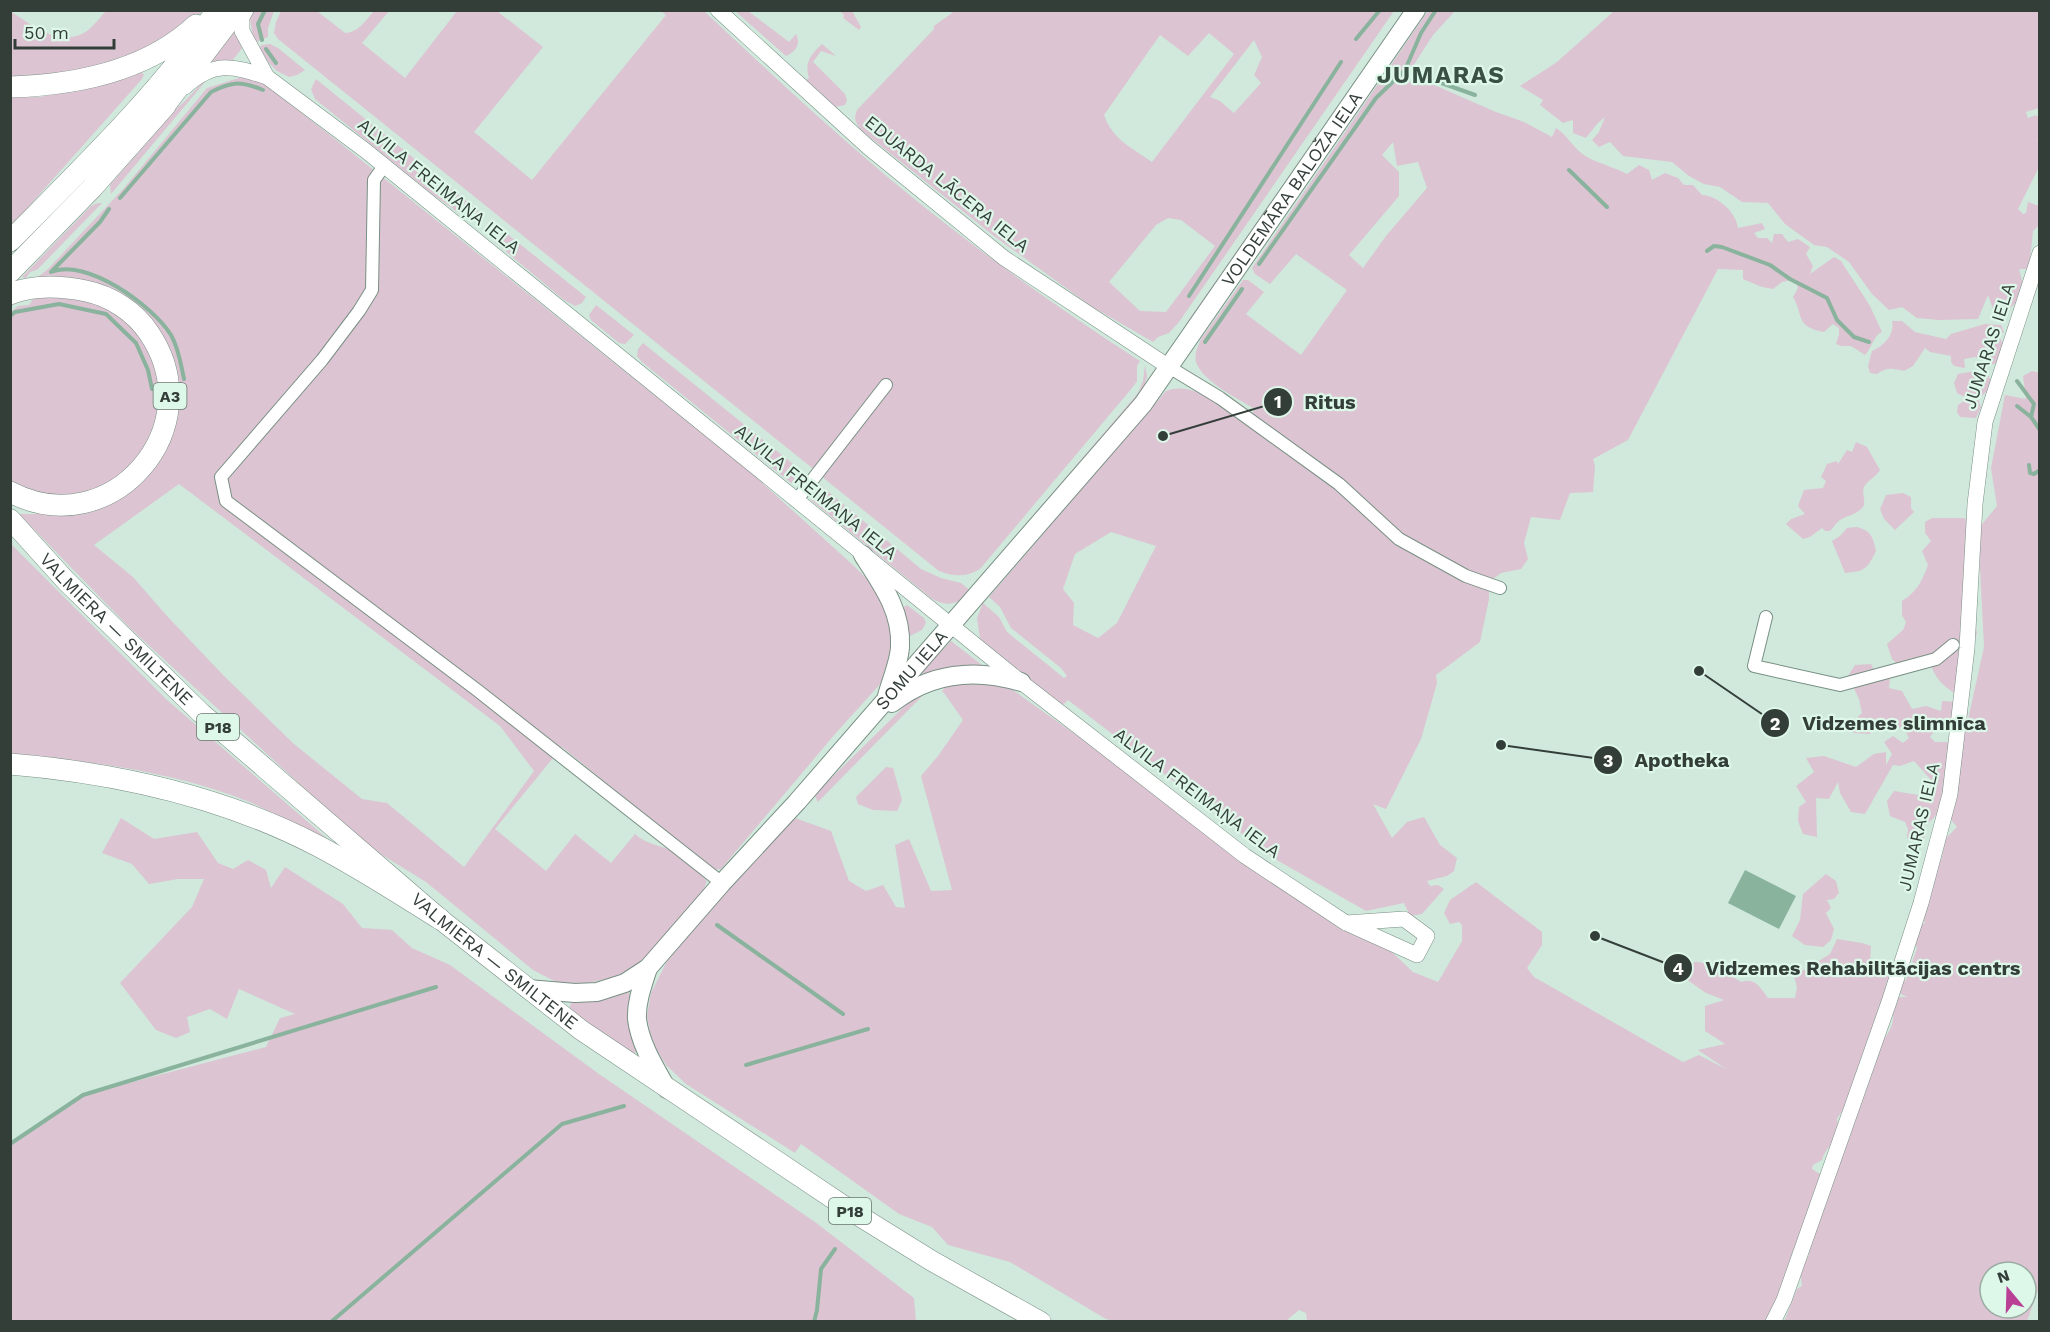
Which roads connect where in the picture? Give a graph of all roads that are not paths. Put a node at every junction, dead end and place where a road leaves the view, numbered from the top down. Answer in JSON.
{"nodes":[{"id":1,"x":212,"y":10,"type":"edge"},
{"id":2,"x":217,"y":10,"type":"edge"},
{"id":3,"x":238,"y":10,"type":"edge"},
{"id":4,"x":246,"y":10,"type":"edge"},
{"id":5,"x":718,"y":10,"type":"edge"},
{"id":6,"x":1416,"y":10,"type":"edge"},
{"id":7,"x":267,"y":77,"type":"junction"},
{"id":8,"x":10,"y":87,"type":"edge"},
{"id":9,"x":165,"y":106,"type":"junction"},
{"id":10,"x":384,"y":166,"type":"junction"},
{"id":11,"x":10,"y":241,"type":"edge"},
{"id":12,"x":2040,"y":253,"type":"edge"},
{"id":13,"x":10,"y":272,"type":"edge"},
{"id":14,"x":10,"y":294,"type":"edge"},
{"id":15,"x":1169,"y":367,"type":"junction"},
{"id":16,"x":886,"y":385,"type":"dead end"},
{"id":17,"x":10,"y":492,"type":"edge"},
{"id":18,"x":796,"y":501,"type":"junction"},
{"id":19,"x":10,"y":519,"type":"edge"},
{"id":20,"x":863,"y":555,"type":"junction"},
{"id":21,"x":1500,"y":588,"type":"dead end"},
{"id":22,"x":1766,"y":616,"type":"dead end"},
{"id":23,"x":951,"y":626,"type":"junction"},
{"id":24,"x":1953,"y":645,"type":"dead end"},
{"id":25,"x":1021,"y":682,"type":"junction"},
{"id":26,"x":886,"y":701,"type":"junction"},
{"id":27,"x":856,"y":733,"type":"junction"},
{"id":28,"x":10,"y":764,"type":"edge"},
{"id":29,"x":722,"y":883,"type":"junction"},
{"id":30,"x":440,"y":919,"type":"junction"},
{"id":31,"x":1346,"y":924,"type":"junction"},
{"id":32,"x":648,"y":968,"type":"junction"},
{"id":33,"x":528,"y":988,"type":"junction"},
{"id":34,"x":667,"y":1089,"type":"junction"},
{"id":35,"x":1041,"y":1322,"type":"edge"},
{"id":36,"x":1773,"y":1322,"type":"edge"}],
"edges":[{"from":1,"to":8,"type":"highway"},
{"from":2,"to":11,"type":"highway"},
{"from":3,"to":9,"type":"main road"},
{"from":4,"to":7,"type":"street","name":"ALVILA FREIMAŅA IELA"},
{"from":5,"to":15,"type":"street","name":"EDUARDA LĀCERA IELA"},
{"from":6,"to":15,"type":"main road","name":"VOLDEMĀRA BALOŽA IELA"},
{"from":7,"to":9,"type":"street"},
{"from":7,"to":10,"type":"street","name":"ALVILA FREIMAŅA IELA"},
{"from":9,"to":13,"type":"highway"},
{"from":10,"to":18,"type":"street","name":"ALVILA FREIMAŅA IELA"},
{"from":10,"to":29,"type":"street"},
{"from":12,"to":36,"type":"street","name":"JUMARAS IELA"},
{"from":14,"to":17,"type":"highway","number":"A3"},
{"from":15,"to":21,"type":"street"},
{"from":15,"to":23,"type":"main road","name":"SOMU IELA"},
{"from":16,"to":18,"type":"street"},
{"from":18,"to":20,"type":"street","name":"ALVILA FREIMAŅA IELA"},
{"from":19,"to":30,"type":"main road","name":"VALMIERA — SMILTENE","number":"P18"},
{"from":20,"to":23,"type":"street","name":"ALVILA FREIMAŅA IELA"},
{"from":20,"to":26,"type":"main road"},
{"from":22,"to":24,"type":"street"},
{"from":23,"to":25,"type":"street","name":"ALVILA FREIMAŅA IELA"},
{"from":23,"to":26,"type":"main road","name":"SOMU IELA"},
{"from":25,"to":27,"type":"main road"},
{"from":25,"to":31,"type":"street","name":"ALVILA FREIMAŅA IELA"},
{"from":26,"to":27,"type":"main road","name":"SOMU IELA"},
{"from":27,"to":29,"type":"main road","name":"SOMU IELA"},
{"from":28,"to":30,"type":"highway"},
{"from":29,"to":32,"type":"main road","name":"SOMU IELA"},
{"from":30,"to":33,"type":"main road","name":"VALMIERA — SMILTENE","number":"P18"},
{"from":31,"to":31,"type":"street","name":"ALVILA FREIMAŅA IELA"},
{"from":32,"to":33,"type":"main road"},
{"from":32,"to":34,"type":"main road"},
{"from":33,"to":34,"type":"main road","name":"VALMIERA — SMILTENE","number":"P18"},
{"from":34,"to":35,"type":"main road","name":"VALMIERA — SMILTENE","number":"P18"}]}
